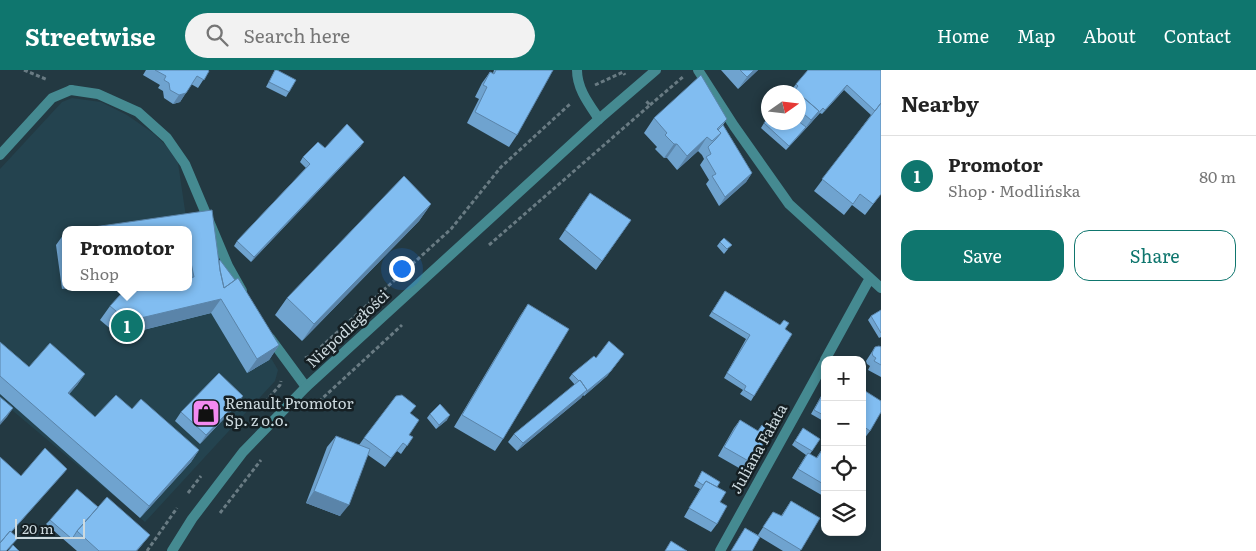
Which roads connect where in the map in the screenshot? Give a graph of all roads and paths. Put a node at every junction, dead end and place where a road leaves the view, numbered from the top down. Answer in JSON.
{"nodes":[{"id":1,"x":578,"y":70,"type":"edge"},
{"id":2,"x":656,"y":70,"type":"edge"},
{"id":3,"x":690,"y":70,"type":"edge"},
{"id":4,"x":698,"y":70,"type":"edge"},
{"id":5,"x":624,"y":71,"type":"edge"},
{"id":6,"x":635,"y":88,"type":"junction"},
{"id":7,"x":582,"y":93,"type":"junction"},
{"id":8,"x":650,"y":104,"type":"junction"},
{"id":9,"x":599,"y":119,"type":"junction"},
{"id":10,"x":0,"y":155,"type":"edge"},
{"id":11,"x":488,"y":246,"type":"dead end"},
{"id":12,"x":870,"y":278,"type":"junction"},
{"id":13,"x":881,"y":288,"type":"edge"},
{"id":14,"x":246,"y":298,"type":"edge"},
{"id":15,"x":402,"y":325,"type":"dead end"},
{"id":16,"x":263,"y":328,"type":"edge"},
{"id":17,"x":827,"y":356,"type":"edge"},
{"id":18,"x":289,"y":364,"type":"junction"},
{"id":19,"x":821,"y":367,"type":"edge"},
{"id":20,"x":306,"y":387,"type":"junction"},
{"id":21,"x":309,"y":411,"type":"dead end"},
{"id":22,"x":266,"y":456,"type":"dead end"},
{"id":23,"x":219,"y":515,"type":"dead end"},
{"id":24,"x":172,"y":551,"type":"edge"},
{"id":25,"x":720,"y":551,"type":"edge"}],
"edges":[{"from":1,"to":7,"type":"street"},
{"from":2,"to":6,"type":"street","name":"Niepodległości"},
{"from":3,"to":8,"type":"path"},
{"from":4,"to":12,"type":"street"},
{"from":5,"to":6,"type":"path"},
{"from":5,"to":7,"type":"path"},
{"from":6,"to":8,"type":"path"},
{"from":6,"to":9,"type":"street","name":"Niepodległości"},
{"from":7,"to":9,"type":"street"},
{"from":7,"to":18,"type":"path"},
{"from":8,"to":11,"type":"path"},
{"from":9,"to":20,"type":"street","name":"Niepodległości"},
{"from":10,"to":14,"type":"street"},
{"from":12,"to":13,"type":"street"},
{"from":12,"to":17,"type":"street","name":"Juliana Fałata"},
{"from":15,"to":21,"type":"path"},
{"from":16,"to":18,"type":"street"},
{"from":18,"to":20,"type":"street"},
{"from":19,"to":25,"type":"street","name":"Juliana Fałata"},
{"from":20,"to":24,"type":"street","name":"Niepodległości"},
{"from":22,"to":23,"type":"path"}]}
